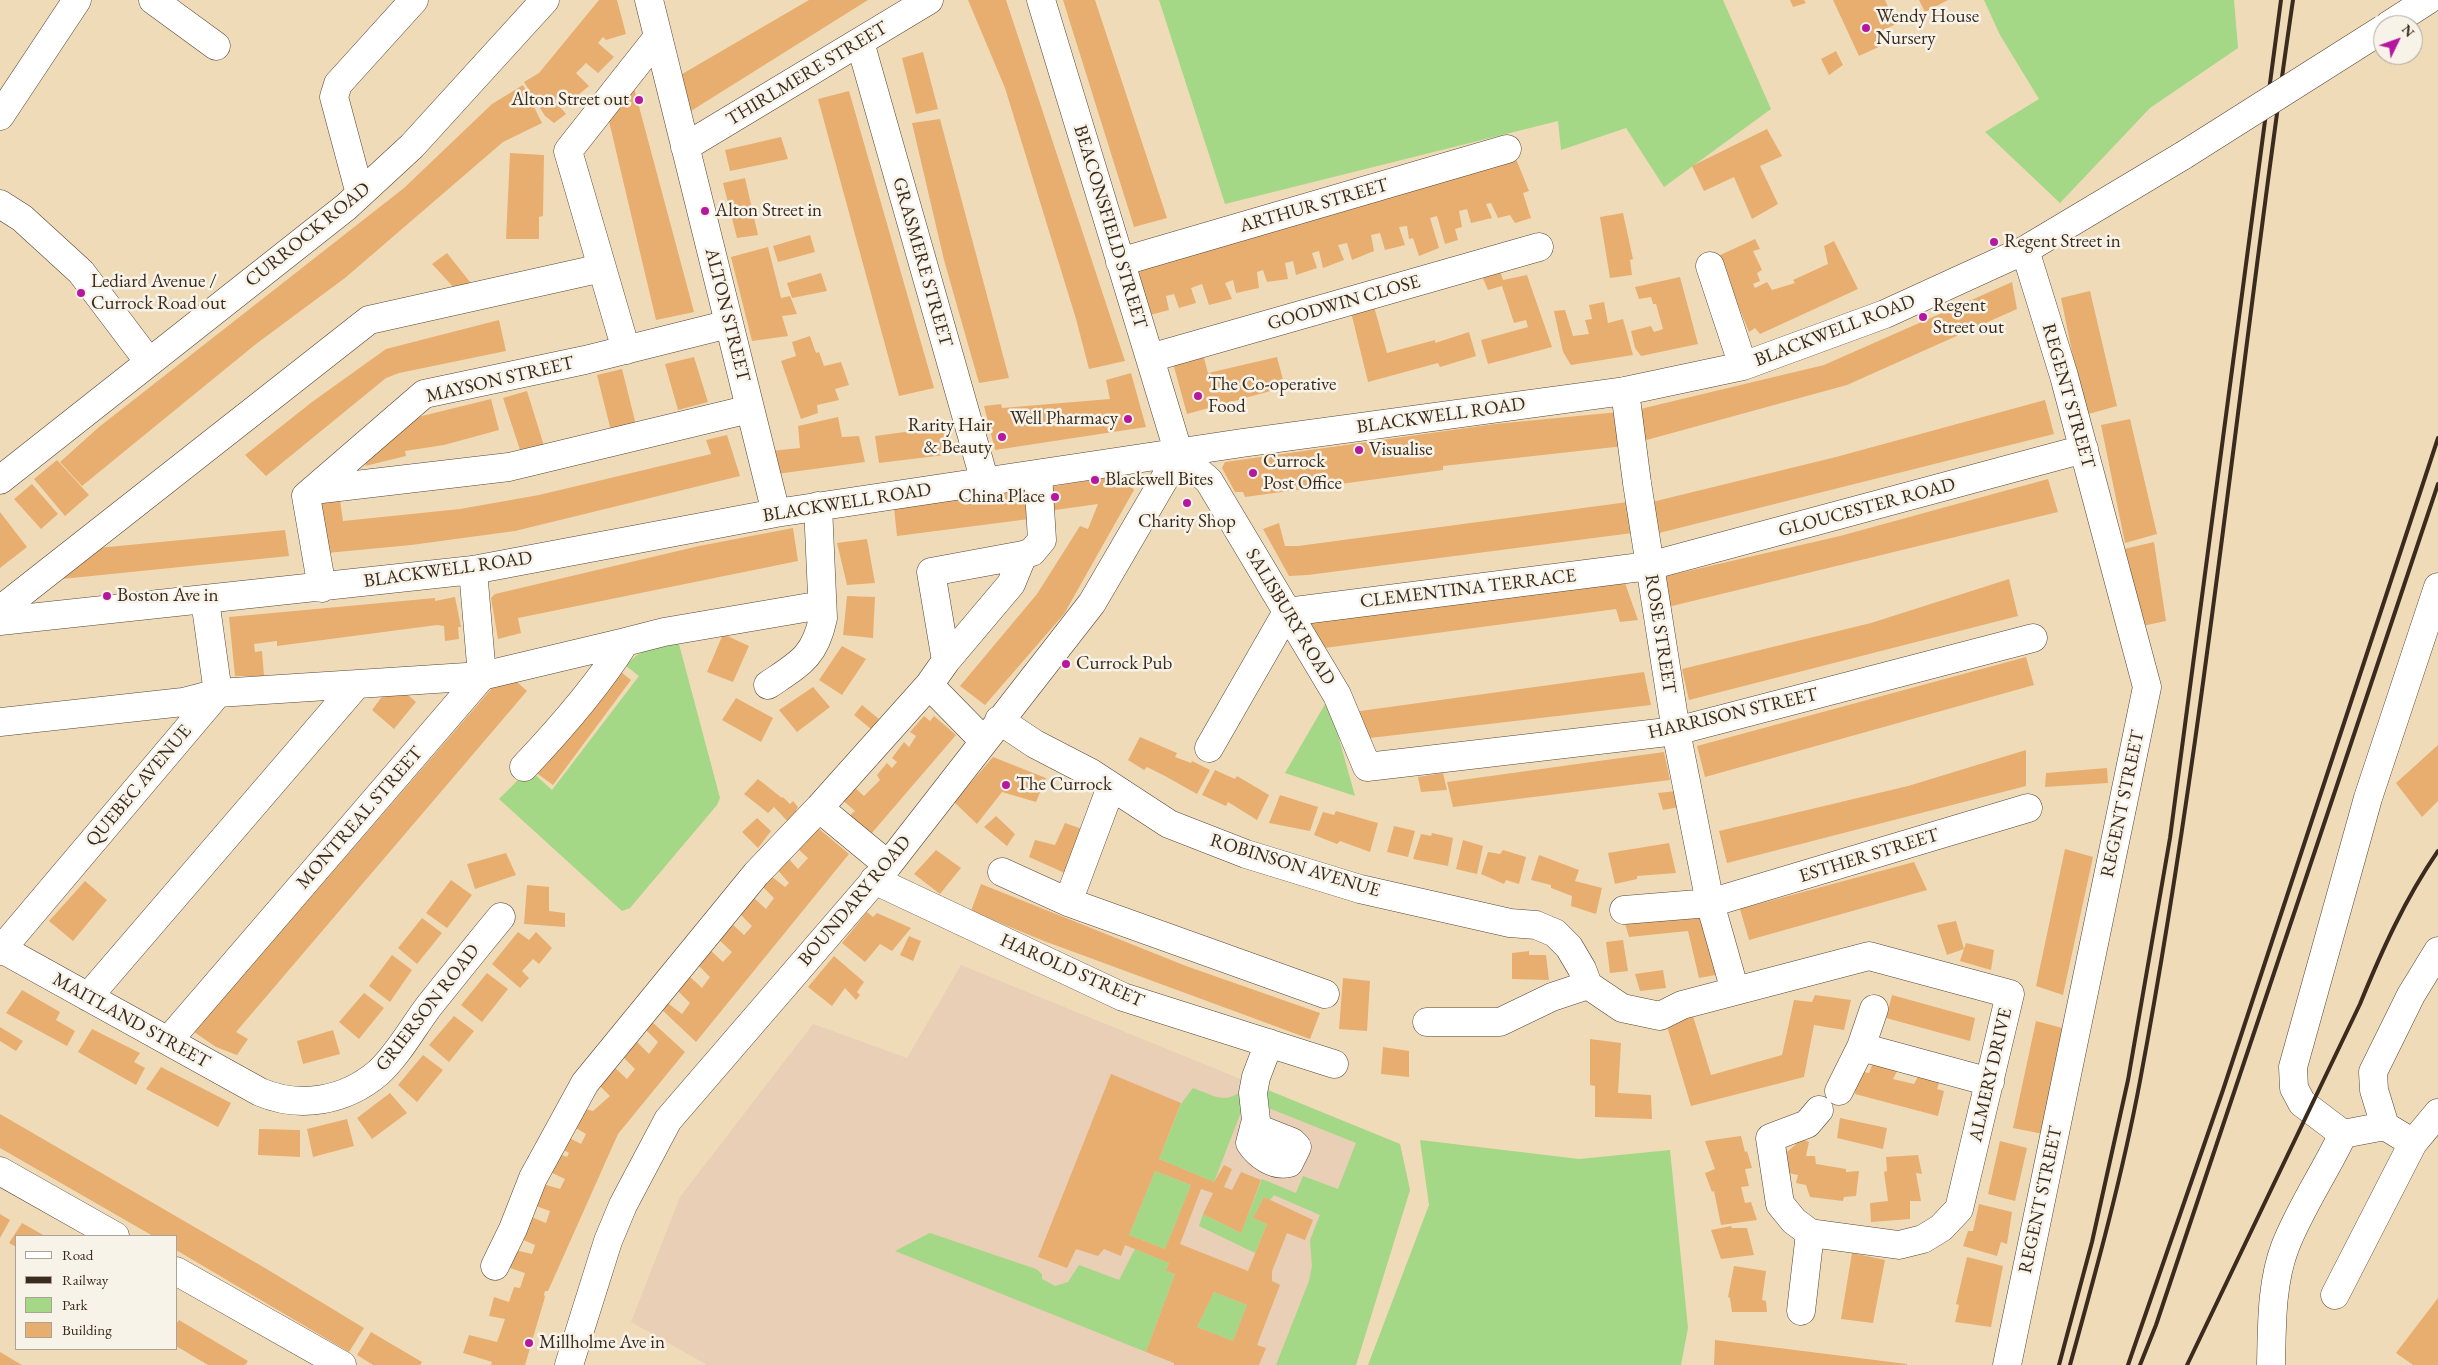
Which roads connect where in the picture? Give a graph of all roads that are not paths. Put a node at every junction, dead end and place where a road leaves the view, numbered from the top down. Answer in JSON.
{"nodes":[{"id":1,"x":77,"y":0,"type":"edge"},
{"id":2,"x":153,"y":0,"type":"edge"},
{"id":3,"x":414,"y":0,"type":"edge"},
{"id":4,"x":545,"y":0,"type":"edge"},
{"id":5,"x":649,"y":0,"type":"edge"},
{"id":6,"x":928,"y":0,"type":"edge"},
{"id":7,"x":1041,"y":0,"type":"edge"},
{"id":8,"x":2428,"y":0,"type":"edge"},
{"id":9,"x":2405,"y":15,"type":"edge"},
{"id":10,"x":2373,"y":34,"type":"edge"},
{"id":11,"x":658,"y":37,"type":"junction"},
{"id":12,"x":860,"y":42,"type":"junction"},
{"id":13,"x":216,"y":46,"type":"dead end"},
{"id":14,"x":0,"y":116,"type":"edge"},
{"id":15,"x":685,"y":147,"type":"junction"},
{"id":16,"x":1507,"y":149,"type":"dead end"},
{"id":17,"x":360,"y":194,"type":"junction"},
{"id":18,"x":0,"y":204,"type":"edge"},
{"id":19,"x":1538,"y":247,"type":"dead end"},
{"id":20,"x":2025,"y":250,"type":"junction"},
{"id":21,"x":1120,"y":262,"type":"junction"},
{"id":22,"x":1710,"y":266,"type":"dead end"},
{"id":23,"x":602,"y":268,"type":"junction"},
{"id":24,"x":729,"y":324,"type":"junction"},
{"id":25,"x":626,"y":350,"type":"junction"},
{"id":26,"x":1150,"y":358,"type":"junction"},
{"id":27,"x":149,"y":362,"type":"junction"},
{"id":28,"x":1743,"y":366,"type":"junction"},
{"id":29,"x":1625,"y":391,"type":"junction"},
{"id":30,"x":750,"y":409,"type":"junction"},
{"id":31,"x":2084,"y":449,"type":"junction"},
{"id":32,"x":1179,"y":454,"type":"junction"},
{"id":33,"x":1038,"y":474,"type":"junction"},
{"id":34,"x":0,"y":480,"type":"edge"},
{"id":35,"x":985,"y":482,"type":"junction"},
{"id":36,"x":313,"y":490,"type":"junction"},
{"id":37,"x":818,"y":506,"type":"junction"},
{"id":38,"x":776,"y":513,"type":"junction"},
{"id":39,"x":1023,"y":555,"type":"junction"},
{"id":40,"x":1649,"y":566,"type":"junction"},
{"id":41,"x":473,"y":570,"type":"junction"},
{"id":42,"x":322,"y":588,"type":"junction"},
{"id":43,"x":2438,"y":588,"type":"edge"},
{"id":44,"x":205,"y":600,"type":"junction"},
{"id":45,"x":822,"y":604,"type":"junction"},
{"id":46,"x":0,"y":610,"type":"edge"},
{"id":47,"x":1287,"y":612,"type":"junction"},
{"id":48,"x":0,"y":621,"type":"edge"},
{"id":49,"x":2034,"y":638,"type":"dead end"},
{"id":50,"x":625,"y":642,"type":"junction"},
{"id":51,"x":946,"y":661,"type":"junction"},
{"id":52,"x":482,"y":676,"type":"junction"},
{"id":53,"x":357,"y":684,"type":"junction"},
{"id":54,"x":768,"y":685,"type":"dead end"},
{"id":55,"x":929,"y":685,"type":"junction"},
{"id":56,"x":218,"y":693,"type":"junction"},
{"id":57,"x":0,"y":722,"type":"edge"},
{"id":58,"x":991,"y":731,"type":"junction"},
{"id":59,"x":1676,"y":731,"type":"junction"},
{"id":60,"x":1209,"y":748,"type":"dead end"},
{"id":61,"x":524,"y":767,"type":"dead end"},
{"id":62,"x":1367,"y":767,"type":"joint"},
{"id":63,"x":1111,"y":787,"type":"junction"},
{"id":64,"x":819,"y":808,"type":"junction"},
{"id":65,"x":2028,"y":808,"type":"dead end"},
{"id":66,"x":1002,"y":872,"type":"dead end"},
{"id":67,"x":881,"y":873,"type":"junction"},
{"id":68,"x":1068,"y":902,"type":"junction"},
{"id":69,"x":1710,"y":903,"type":"junction"},
{"id":70,"x":1624,"y":910,"type":"dead end"},
{"id":71,"x":502,"y":916,"type":"dead end"},
{"id":72,"x":1,"y":950,"type":"edge"},
{"id":73,"x":2438,"y":951,"type":"edge"},
{"id":74,"x":1588,"y":985,"type":"junction"},
{"id":75,"x":1735,"y":991,"type":"junction"},
{"id":76,"x":1325,"y":994,"type":"dead end"},
{"id":77,"x":88,"y":997,"type":"junction"},
{"id":78,"x":1874,"y":1009,"type":"dead end"},
{"id":79,"x":1427,"y":1022,"type":"dead end"},
{"id":80,"x":168,"y":1041,"type":"junction"},
{"id":81,"x":1269,"y":1043,"type":"junction"},
{"id":82,"x":1861,"y":1047,"type":"junction"},
{"id":83,"x":1334,"y":1064,"type":"dead end"},
{"id":84,"x":1990,"y":1082,"type":"junction"},
{"id":85,"x":1839,"y":1091,"type":"dead end"},
{"id":86,"x":260,"y":1092,"type":"joint"},
{"id":87,"x":1819,"y":1110,"type":"dead end"},
{"id":88,"x":2438,"y":1114,"type":"edge"},
{"id":89,"x":2385,"y":1126,"type":"junction"},
{"id":90,"x":1254,"y":1127,"type":"dead end"},
{"id":91,"x":2343,"y":1134,"type":"junction"},
{"id":92,"x":2413,"y":1143,"type":"junction"},
{"id":93,"x":0,"y":1171,"type":"edge"},
{"id":94,"x":1810,"y":1233,"type":"junction"},
{"id":95,"x":113,"y":1235,"type":"edge"},
{"id":96,"x":495,"y":1266,"type":"dead end"},
{"id":97,"x":178,"y":1272,"type":"edge"},
{"id":98,"x":2335,"y":1295,"type":"dead end"},
{"id":99,"x":1801,"y":1311,"type":"dead end"},
{"id":100,"x":342,"y":1365,"type":"edge"},
{"id":101,"x":569,"y":1365,"type":"edge"},
{"id":102,"x":2007,"y":1365,"type":"edge"},
{"id":103,"x":2270,"y":1365,"type":"edge"}],
"edges":[{"from":1,"to":14,"type":"street"},
{"from":2,"to":13,"type":"street"},
{"from":3,"to":17,"type":"street"},
{"from":4,"to":17,"type":"street","name":"CURROCK ROAD"},
{"from":5,"to":11,"type":"street","name":"ALTON STREET"},
{"from":6,"to":12,"type":"street","name":"THIRLMERE STREET"},
{"from":7,"to":21,"type":"street","name":"BEACONSFIELD STREET"},
{"from":8,"to":9,"type":"street"},
{"from":10,"to":20,"type":"street","name":"BLACKWELL ROAD","bridge":true},
{"from":11,"to":15,"type":"street","name":"ALTON STREET"},
{"from":11,"to":23,"type":"street"},
{"from":12,"to":15,"type":"street","name":"THIRLMERE STREET"},
{"from":12,"to":35,"type":"street","name":"GRASMERE STREET"},
{"from":15,"to":24,"type":"street","name":"ALTON STREET"},
{"from":16,"to":21,"type":"street","name":"ARTHUR STREET"},
{"from":17,"to":27,"type":"street","name":"CURROCK ROAD"},
{"from":18,"to":27,"type":"street"},
{"from":19,"to":26,"type":"street","name":"GOODWIN CLOSE"},
{"from":20,"to":28,"type":"street","name":"BLACKWELL ROAD"},
{"from":20,"to":31,"type":"street","name":"REGENT STREET"},
{"from":21,"to":26,"type":"street","name":"BEACONSFIELD STREET"},
{"from":22,"to":28,"type":"street"},
{"from":23,"to":25,"type":"street"},
{"from":23,"to":46,"type":"street"},
{"from":24,"to":25,"type":"street","name":"MAYSON STREET"},
{"from":24,"to":30,"type":"street","name":"ALTON STREET"},
{"from":25,"to":36,"type":"street","name":"MAYSON STREET"},
{"from":26,"to":32,"type":"street","name":"BEACONSFIELD STREET"},
{"from":27,"to":34,"type":"street","name":"CURROCK ROAD"},
{"from":28,"to":29,"type":"street","name":"BLACKWELL ROAD"},
{"from":29,"to":32,"type":"street","name":"BLACKWELL ROAD"},
{"from":29,"to":40,"type":"street","name":"ROSE STREET"},
{"from":30,"to":36,"type":"street"},
{"from":30,"to":38,"type":"street","name":"ALTON STREET"},
{"from":31,"to":40,"type":"street","name":"GLOUCESTER ROAD"},
{"from":31,"to":102,"type":"street","name":"REGENT STREET"},
{"from":32,"to":33,"type":"street","name":"BLACKWELL ROAD"},
{"from":32,"to":47,"type":"street","name":"SALISBURY ROAD"},
{"from":32,"to":58,"type":"street","name":"BOUNDARY ROAD"},
{"from":33,"to":35,"type":"street","name":"BLACKWELL ROAD"},
{"from":33,"to":39,"type":"street"},
{"from":35,"to":37,"type":"street","name":"BLACKWELL ROAD"},
{"from":36,"to":42,"type":"street"},
{"from":37,"to":38,"type":"street","name":"BLACKWELL ROAD"},
{"from":37,"to":45,"type":"street"},
{"from":38,"to":41,"type":"street","name":"BLACKWELL ROAD"},
{"from":39,"to":51,"type":"street"},
{"from":39,"to":51,"type":"street"},
{"from":40,"to":47,"type":"street","name":"CLEMENTINA TERRACE"},
{"from":40,"to":59,"type":"street","name":"ROSE STREET"},
{"from":41,"to":42,"type":"street","name":"BLACKWELL ROAD"},
{"from":41,"to":52,"type":"street"},
{"from":42,"to":44,"type":"street","name":"BLACKWELL ROAD"},
{"from":43,"to":91,"type":"street"},
{"from":44,"to":48,"type":"street","name":"BLACKWELL ROAD"},
{"from":44,"to":56,"type":"street"},
{"from":45,"to":50,"type":"street"},
{"from":45,"to":54,"type":"street"},
{"from":47,"to":60,"type":"street"},
{"from":47,"to":62,"type":"street","name":"SALISBURY ROAD"},
{"from":49,"to":59,"type":"street","name":"HARRISON STREET"},
{"from":50,"to":52,"type":"street"},
{"from":50,"to":61,"type":"street"},
{"from":51,"to":55,"type":"street"},
{"from":52,"to":53,"type":"street"},
{"from":52,"to":80,"type":"street","name":"MONTREAL STREET"},
{"from":53,"to":56,"type":"street"},
{"from":53,"to":77,"type":"street"},
{"from":55,"to":58,"type":"street","name":"ROBINSON AVENUE"},
{"from":55,"to":64,"type":"street"},
{"from":56,"to":57,"type":"street"},
{"from":56,"to":72,"type":"street","name":"QUEBEC AVENUE"},
{"from":58,"to":63,"type":"street","name":"ROBINSON AVENUE"},
{"from":58,"to":67,"type":"street","name":"BOUNDARY ROAD"},
{"from":59,"to":62,"type":"street","name":"HARRISON STREET"},
{"from":59,"to":69,"type":"street","name":"ROSE STREET"},
{"from":63,"to":68,"type":"street"},
{"from":63,"to":74,"type":"street","name":"ROBINSON AVENUE"},
{"from":64,"to":67,"type":"street","name":"HAROLD STREET"},
{"from":64,"to":96,"type":"street"},
{"from":65,"to":69,"type":"street","name":"ESTHER STREET"},
{"from":66,"to":68,"type":"street"},
{"from":67,"to":81,"type":"street","name":"HAROLD STREET"},
{"from":67,"to":101,"type":"street","name":"BOUNDARY ROAD"},
{"from":68,"to":76,"type":"street"},
{"from":69,"to":70,"type":"street","name":"ESTHER STREET"},
{"from":69,"to":75,"type":"street","name":"ROSE STREET"},
{"from":71,"to":86,"type":"street","name":"GRIERSON ROAD"},
{"from":72,"to":77,"type":"street","name":"MAITLAND STREET"},
{"from":73,"to":89,"type":"street"},
{"from":74,"to":75,"type":"street","name":"ALMERY DRIVE"},
{"from":74,"to":79,"type":"street"},
{"from":75,"to":84,"type":"street","name":"ALMERY DRIVE"},
{"from":77,"to":80,"type":"street","name":"MAITLAND STREET"},
{"from":78,"to":82,"type":"street"},
{"from":80,"to":86,"type":"street","name":"MAITLAND STREET"},
{"from":81,"to":83,"type":"street","name":"HAROLD STREET"},
{"from":81,"to":90,"type":"street"},
{"from":82,"to":84,"type":"street"},
{"from":82,"to":85,"type":"street"},
{"from":84,"to":94,"type":"street","name":"ALMERY DRIVE"},
{"from":87,"to":94,"type":"street"},
{"from":88,"to":92,"type":"street"},
{"from":89,"to":91,"type":"street"},
{"from":89,"to":92,"type":"street"},
{"from":91,"to":103,"type":"street"},
{"from":92,"to":98,"type":"street"},
{"from":93,"to":95,"type":"street"},
{"from":94,"to":99,"type":"street"},
{"from":97,"to":100,"type":"street"}]}
